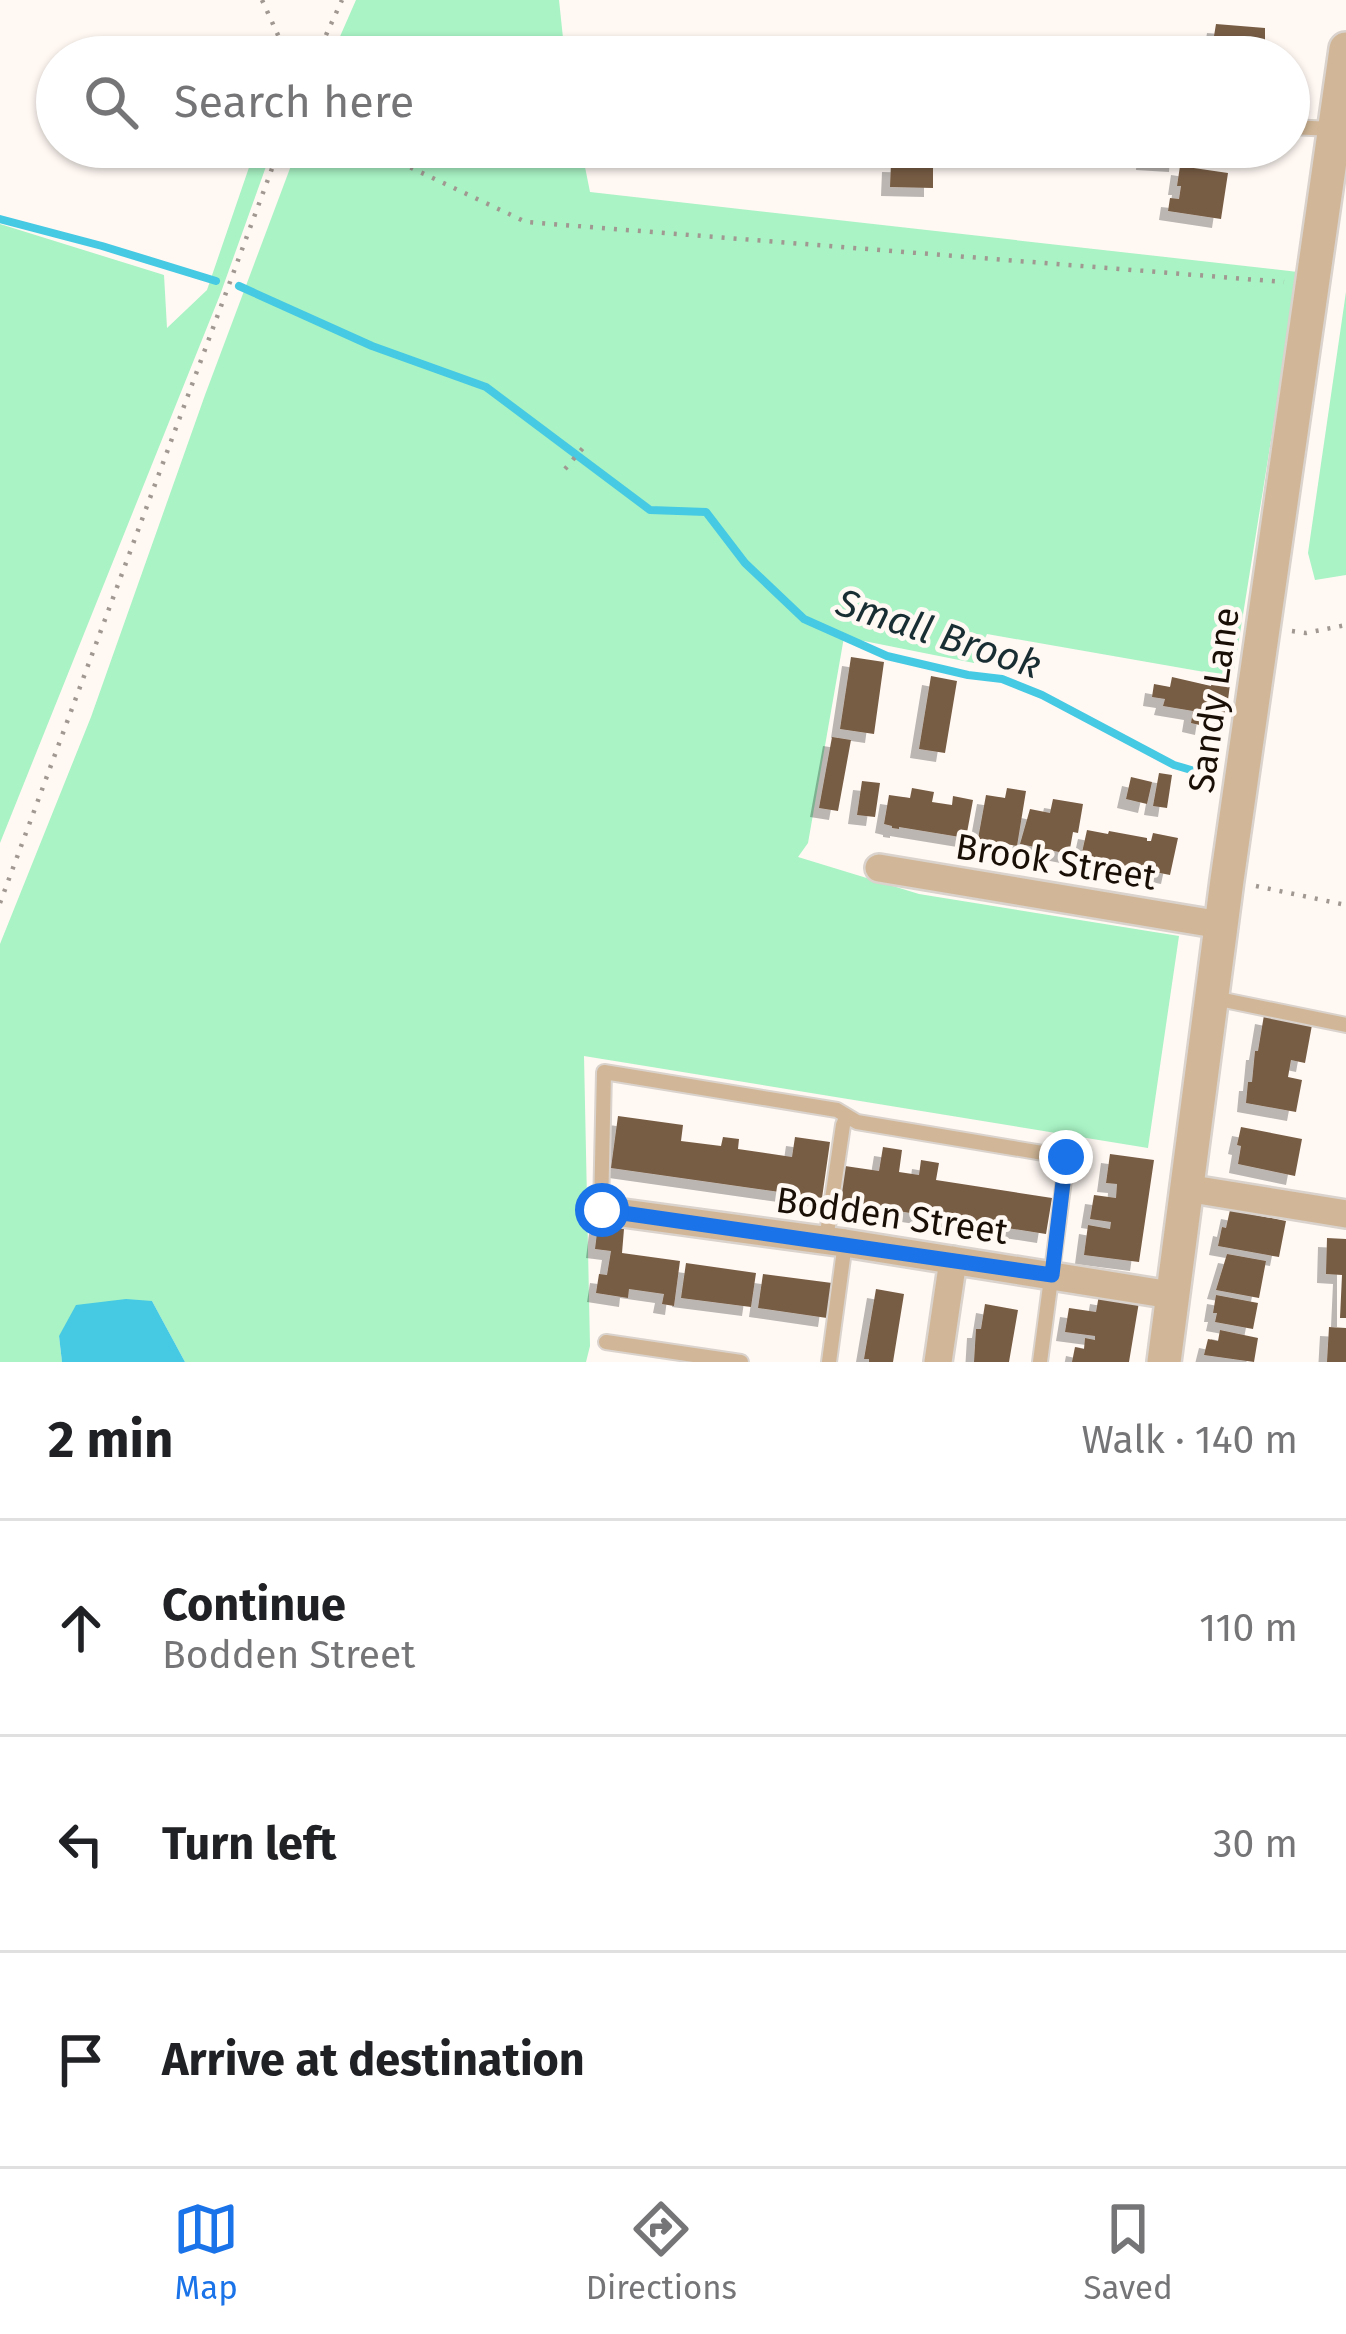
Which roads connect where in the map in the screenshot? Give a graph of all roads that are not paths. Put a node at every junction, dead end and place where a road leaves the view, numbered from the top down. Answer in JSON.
{"nodes":[{"id":1,"x":1346,"y":49,"type":"edge"},
{"id":2,"x":1310,"y":128,"type":"edge"},
{"id":3,"x":1334,"y":129,"type":"junction"},
{"id":4,"x":878,"y":868,"type":"dead end"},
{"id":5,"x":1221,"y":926,"type":"junction"},
{"id":6,"x":1214,"y":998,"type":"junction"},
{"id":7,"x":1346,"y":1025,"type":"edge"},
{"id":8,"x":847,"y":1115,"type":"junction"},
{"id":9,"x":1186,"y":1188,"type":"junction"},
{"id":10,"x":602,"y":1210,"type":"joint"},
{"id":11,"x":1346,"y":1214,"type":"edge"},
{"id":12,"x":836,"y":1242,"type":"junction"},
{"id":13,"x":953,"y":1260,"type":"junction"},
{"id":14,"x":1052,"y":1275,"type":"junction"},
{"id":15,"x":1171,"y":1295,"type":"junction"},
{"id":16,"x":606,"y":1342,"type":"dead end"},
{"id":17,"x":741,"y":1362,"type":"edge"},
{"id":18,"x":829,"y":1362,"type":"edge"},
{"id":19,"x":938,"y":1362,"type":"edge"},
{"id":20,"x":1040,"y":1362,"type":"edge"},
{"id":21,"x":1164,"y":1362,"type":"edge"}],
"edges":[{"from":1,"to":3,"type":"street","name":"Sandy Lane"},
{"from":2,"to":3,"type":"lane"},
{"from":3,"to":5,"type":"street","name":"Sandy Lane"},
{"from":4,"to":5,"type":"street","name":"Brook Street"},
{"from":5,"to":6,"type":"street","name":"Sandy Lane"},
{"from":6,"to":7,"type":"lane"},
{"from":6,"to":9,"type":"street","name":"Sandy Lane"},
{"from":8,"to":10,"type":"lane"},
{"from":8,"to":12,"type":"lane"},
{"from":8,"to":14,"type":"lane"},
{"from":9,"to":11,"type":"street"},
{"from":9,"to":15,"type":"street","name":"Sandy Lane"},
{"from":10,"to":12,"type":"street","name":"Bodden Street"},
{"from":12,"to":13,"type":"street","name":"Bodden Street"},
{"from":12,"to":18,"type":"lane"},
{"from":13,"to":14,"type":"street","name":"Bodden Street"},
{"from":13,"to":19,"type":"street"},
{"from":14,"to":15,"type":"street","name":"Bodden Street"},
{"from":14,"to":20,"type":"lane"},
{"from":15,"to":21,"type":"street","name":"Sandy Lane"},
{"from":16,"to":17,"type":"lane"}]}
